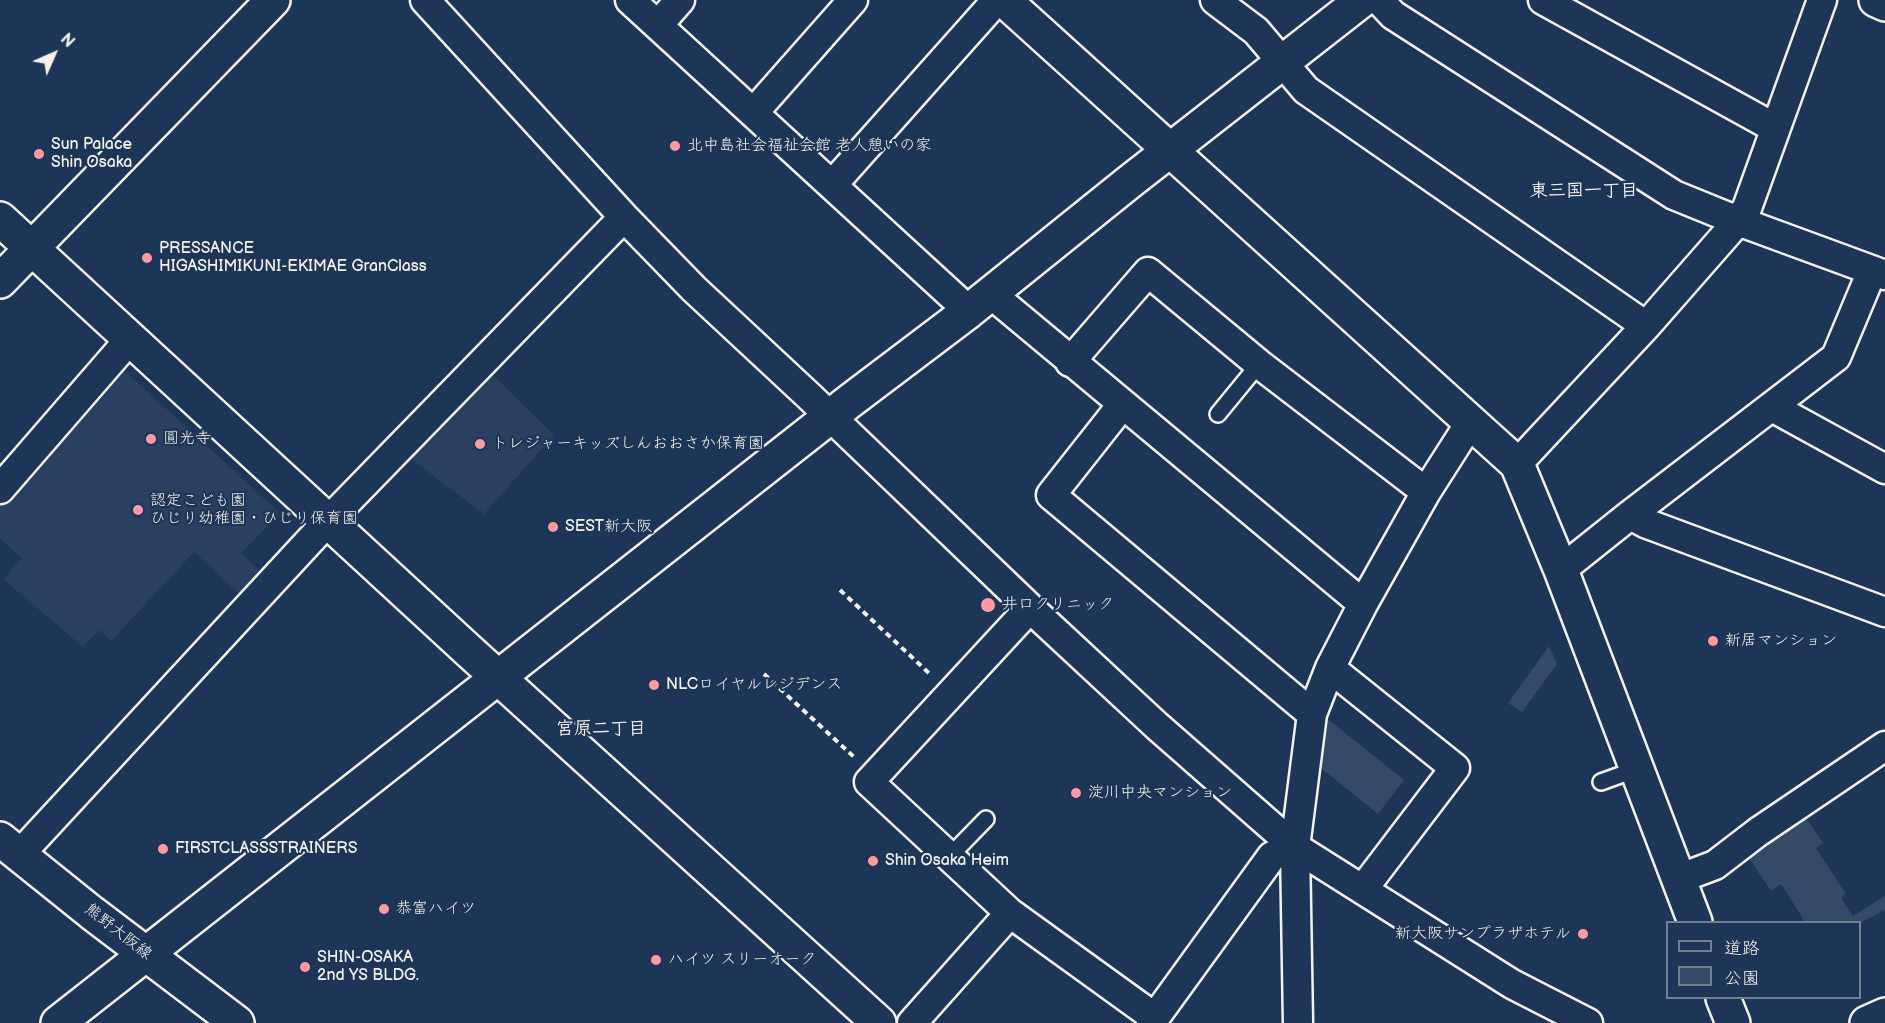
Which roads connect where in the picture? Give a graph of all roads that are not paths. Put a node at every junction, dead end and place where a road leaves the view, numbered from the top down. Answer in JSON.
{"nodes":[{"id":1,"x":273,"y":0,"type":"edge"},
{"id":2,"x":425,"y":0,"type":"edge"},
{"id":3,"x":630,"y":0,"type":"edge"},
{"id":4,"x":680,"y":0,"type":"edge"},
{"id":5,"x":853,"y":0,"type":"edge"},
{"id":6,"x":997,"y":0,"type":"edge"},
{"id":7,"x":1004,"y":0,"type":"edge"},
{"id":8,"x":1215,"y":0,"type":"edge"},
{"id":9,"x":1362,"y":0,"type":"edge"},
{"id":10,"x":1379,"y":0,"type":"edge"},
{"id":11,"x":1543,"y":0,"type":"edge"},
{"id":12,"x":1822,"y":0,"type":"edge"},
{"id":13,"x":1876,"y":0,"type":"edge"},
{"id":14,"x":1885,"y":4,"type":"edge"},
{"id":15,"x":658,"y":25,"type":"junction"},
{"id":16,"x":1283,"y":62,"type":"junction"},
{"id":17,"x":754,"y":112,"type":"junction"},
{"id":18,"x":1775,"y":128,"type":"junction"},
{"id":19,"x":1171,"y":149,"type":"junction"},
{"id":20,"x":833,"y":184,"type":"junction"},
{"id":21,"x":624,"y":217,"type":"junction"},
{"id":22,"x":0,"y":219,"type":"edge"},
{"id":23,"x":1738,"y":221,"type":"junction"},
{"id":24,"x":33,"y":249,"type":"junction"},
{"id":25,"x":1878,"y":273,"type":"edge"},
{"id":26,"x":0,"y":281,"type":"edge"},
{"id":27,"x":980,"y":303,"type":"junction"},
{"id":28,"x":1646,"y":326,"type":"junction"},
{"id":29,"x":130,"y":339,"type":"junction"},
{"id":30,"x":1070,"y":362,"type":"junction"},
{"id":31,"x":1258,"y":364,"type":"junction"},
{"id":32,"x":1122,"y":405,"type":"junction"},
{"id":33,"x":1772,"y":407,"type":"junction"},
{"id":34,"x":1218,"y":414,"type":"dead end"},
{"id":35,"x":831,"y":417,"type":"junction"},
{"id":36,"x":1470,"y":423,"type":"junction"},
{"id":37,"x":1517,"y":464,"type":"junction"},
{"id":38,"x":1885,"y":470,"type":"edge"},
{"id":39,"x":0,"y":489,"type":"edge"},
{"id":40,"x":1426,"y":492,"type":"junction"},
{"id":41,"x":1630,"y":515,"type":"junction"},
{"id":42,"x":328,"y":521,"type":"junction"},
{"id":43,"x":1561,"y":570,"type":"junction"},
{"id":44,"x":1363,"y":604,"type":"junction"},
{"id":45,"x":1030,"y":608,"type":"junction"},
{"id":46,"x":1885,"y":612,"type":"edge"},
{"id":47,"x":1330,"y":668,"type":"junction"},
{"id":48,"x":499,"y":677,"type":"junction"},
{"id":49,"x":1312,"y":714,"type":"junction"},
{"id":50,"x":1885,"y":746,"type":"edge"},
{"id":51,"x":1637,"y":769,"type":"junction"},
{"id":52,"x":1601,"y":782,"type":"dead end"},
{"id":53,"x":986,"y":819,"type":"dead end"},
{"id":54,"x":10,"y":847,"type":"edge"},
{"id":55,"x":1295,"y":847,"type":"junction"},
{"id":56,"x":949,"y":857,"type":"junction"},
{"id":57,"x":1678,"y":879,"type":"junction"},
{"id":58,"x":1363,"y":889,"type":"junction"},
{"id":59,"x":1010,"y":913,"type":"junction"},
{"id":60,"x":1695,"y":921,"type":"edge"},
{"id":61,"x":145,"y":954,"type":"junction"},
{"id":62,"x":1723,"y":999,"type":"edge"},
{"id":63,"x":1885,"y":1015,"type":"edge"},
{"id":64,"x":1152,"y":1020,"type":"edge"},
{"id":65,"x":58,"y":1023,"type":"edge"},
{"id":66,"x":237,"y":1023,"type":"edge"},
{"id":67,"x":879,"y":1023,"type":"edge"},
{"id":68,"x":912,"y":1023,"type":"edge"},
{"id":69,"x":1298,"y":1023,"type":"edge"},
{"id":70,"x":1588,"y":1023,"type":"edge"},
{"id":71,"x":1733,"y":1023,"type":"edge"},
{"id":72,"x":1867,"y":1023,"type":"edge"}],
"edges":[{"from":1,"to":24,"type":"street"},
{"from":2,"to":21,"type":"street"},
{"from":3,"to":15,"type":"street"},
{"from":4,"to":15,"type":"street"},
{"from":5,"to":17,"type":"street"},
{"from":6,"to":20,"type":"street"},
{"from":7,"to":19,"type":"street"},
{"from":8,"to":16,"type":"street"},
{"from":9,"to":16,"type":"street"},
{"from":10,"to":23,"type":"street"},
{"from":11,"to":18,"type":"street"},
{"from":12,"to":18,"type":"street"},
{"from":13,"to":14,"type":"street"},
{"from":15,"to":17,"type":"street"},
{"from":16,"to":19,"type":"street"},
{"from":16,"to":28,"type":"street"},
{"from":17,"to":20,"type":"street"},
{"from":18,"to":23,"type":"street"},
{"from":19,"to":27,"type":"street"},
{"from":19,"to":36,"type":"street"},
{"from":20,"to":27,"type":"street"},
{"from":21,"to":35,"type":"street"},
{"from":21,"to":42,"type":"street"},
{"from":22,"to":24,"type":"street"},
{"from":23,"to":25,"type":"street"},
{"from":23,"to":28,"type":"street"},
{"from":24,"to":26,"type":"street"},
{"from":24,"to":29,"type":"street"},
{"from":25,"to":33,"type":"street"},
{"from":27,"to":30,"type":"street"},
{"from":27,"to":35,"type":"street"},
{"from":28,"to":37,"type":"street"},
{"from":29,"to":39,"type":"street"},
{"from":29,"to":42,"type":"street"},
{"from":30,"to":31,"type":"street"},
{"from":30,"to":32,"type":"street"},
{"from":31,"to":34,"type":"lane"},
{"from":31,"to":40,"type":"street"},
{"from":32,"to":44,"type":"street"},
{"from":32,"to":49,"type":"street"},
{"from":33,"to":38,"type":"street"},
{"from":33,"to":41,"type":"street"},
{"from":35,"to":45,"type":"street"},
{"from":35,"to":48,"type":"street"},
{"from":36,"to":37,"type":"street"},
{"from":36,"to":40,"type":"street"},
{"from":37,"to":43,"type":"street"},
{"from":40,"to":44,"type":"street"},
{"from":41,"to":43,"type":"street"},
{"from":41,"to":46,"type":"street"},
{"from":42,"to":48,"type":"street"},
{"from":42,"to":54,"type":"street"},
{"from":43,"to":51,"type":"street"},
{"from":44,"to":47,"type":"street"},
{"from":45,"to":55,"type":"street"},
{"from":45,"to":56,"type":"street"},
{"from":47,"to":49,"type":"street"},
{"from":47,"to":58,"type":"street"},
{"from":48,"to":61,"type":"street"},
{"from":48,"to":67,"type":"street"},
{"from":49,"to":55,"type":"street"},
{"from":50,"to":57,"type":"street"},
{"from":51,"to":52,"type":"lane"},
{"from":51,"to":57,"type":"street"},
{"from":53,"to":56,"type":"lane"},
{"from":54,"to":61,"type":"street","name":"熊野大阪線"},
{"from":55,"to":58,"type":"street"},
{"from":55,"to":64,"type":"street"},
{"from":55,"to":69,"type":"street"},
{"from":56,"to":59,"type":"street"},
{"from":57,"to":60,"type":"street"},
{"from":58,"to":70,"type":"street"},
{"from":59,"to":64,"type":"street"},
{"from":59,"to":68,"type":"street"},
{"from":61,"to":65,"type":"street"},
{"from":61,"to":66,"type":"street","name":"熊野大阪線"},
{"from":62,"to":71,"type":"street"},
{"from":63,"to":72,"type":"street"}]}
